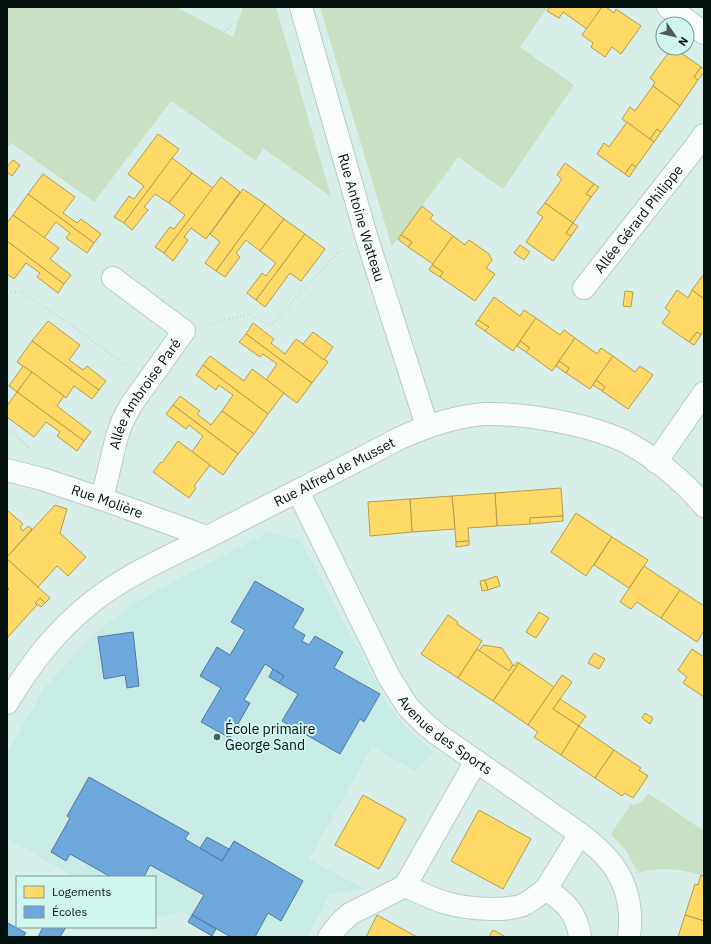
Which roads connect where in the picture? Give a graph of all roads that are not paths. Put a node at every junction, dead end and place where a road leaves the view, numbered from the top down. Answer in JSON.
{"nodes":[{"id":1,"x":301,"y":7,"type":"edge"},
{"id":2,"x":668,"y":7,"type":"edge"},
{"id":3,"x":704,"y":33,"type":"edge"},
{"id":4,"x":700,"y":148,"type":"edge"},
{"id":5,"x":113,"y":278,"type":"dead end"},
{"id":6,"x":584,"y":288,"type":"dead end"},
{"id":7,"x":704,"y":394,"type":"edge"},
{"id":8,"x":427,"y":426,"type":"junction"},
{"id":9,"x":656,"y":462,"type":"junction"},
{"id":10,"x":7,"y":470,"type":"edge"},
{"id":11,"x":298,"y":491,"type":"junction"},
{"id":12,"x":102,"y":499,"type":"junction"},
{"id":13,"x":704,"y":506,"type":"edge"},
{"id":14,"x":207,"y":537,"type":"junction"},
{"id":15,"x":7,"y":703,"type":"edge"},
{"id":16,"x":476,"y":762,"type":"junction"},
{"id":17,"x":580,"y":834,"type":"junction"},
{"id":18,"x":405,"y":886,"type":"junction"},
{"id":19,"x":546,"y":889,"type":"junction"},
{"id":20,"x":330,"y":937,"type":"edge"},
{"id":21,"x":580,"y":937,"type":"edge"},
{"id":22,"x":629,"y":937,"type":"edge"}],
"edges":[{"from":1,"to":8,"type":"street","name":"Rue Antoine Watteau"},
{"from":2,"to":3,"type":"street"},
{"from":4,"to":6,"type":"street","name":"Allée Gérard Philippe"},
{"from":5,"to":12,"type":"street","name":"Allée Ambroise Paré"},
{"from":7,"to":9,"type":"street"},
{"from":8,"to":9,"type":"street","name":"Rue Alfred de Musset"},
{"from":8,"to":11,"type":"street","name":"Rue Alfred de Musset"},
{"from":9,"to":13,"type":"street","name":"Rue Alfred de Musset"},
{"from":10,"to":12,"type":"street","name":"Rue Molière"},
{"from":11,"to":14,"type":"street","name":"Rue Alfred de Musset"},
{"from":11,"to":16,"type":"street","name":"Avenue des Sports"},
{"from":12,"to":14,"type":"street","name":"Rue Molière"},
{"from":14,"to":15,"type":"street","name":"Rue Alfred de Musset"},
{"from":16,"to":17,"type":"street","name":"Avenue des Sports"},
{"from":16,"to":18,"type":"street"},
{"from":17,"to":19,"type":"street"},
{"from":17,"to":22,"type":"street","name":"Avenue des Sports"},
{"from":18,"to":19,"type":"street"},
{"from":18,"to":20,"type":"street"},
{"from":19,"to":21,"type":"street"}]}
